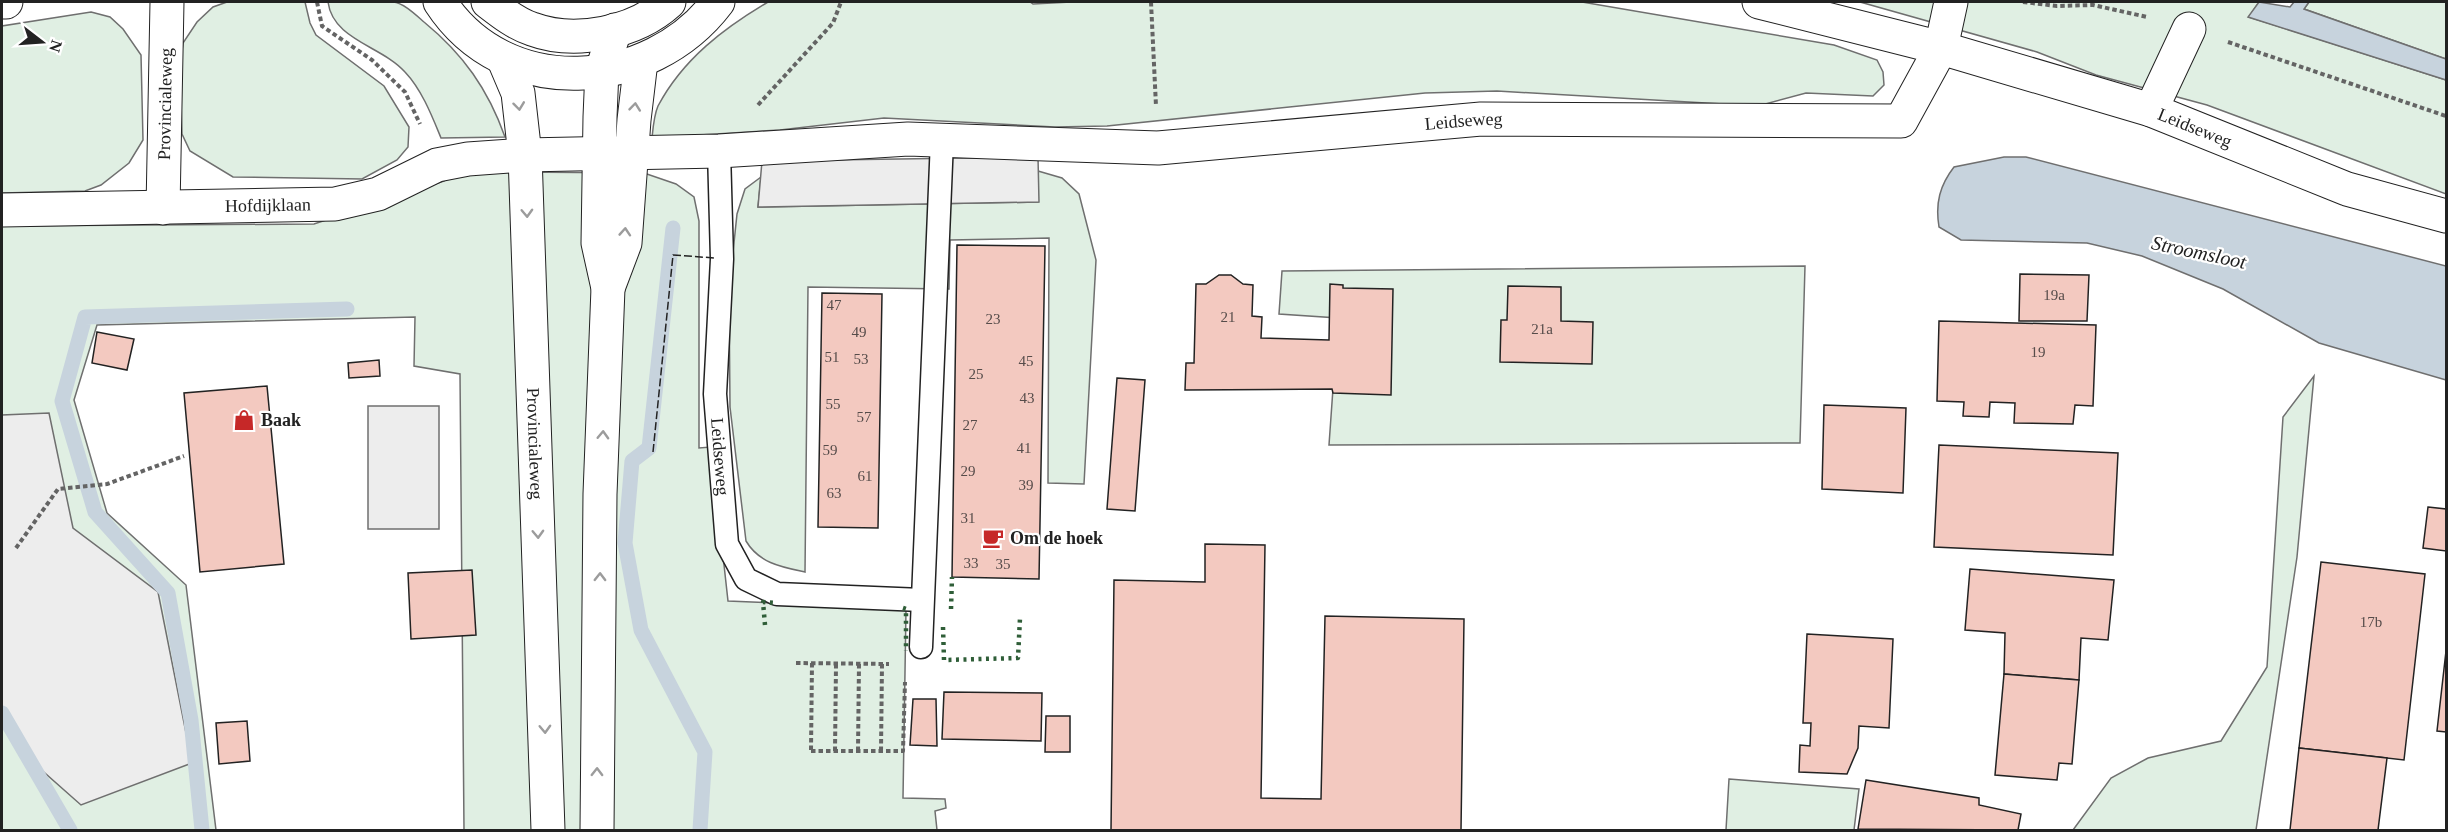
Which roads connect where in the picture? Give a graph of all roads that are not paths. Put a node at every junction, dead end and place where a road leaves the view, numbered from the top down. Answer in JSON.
{"nodes":[{"id":1,"x":2,"y":2,"type":"edge"},
{"id":2,"x":6,"y":2,"type":"edge"},
{"id":3,"x":167,"y":2,"type":"edge"},
{"id":4,"x":440,"y":2,"type":"edge"},
{"id":5,"x":488,"y":2,"type":"edge"},
{"id":6,"x":669,"y":2,"type":"edge"},
{"id":7,"x":718,"y":2,"type":"edge"},
{"id":8,"x":1759,"y":2,"type":"edge"},
{"id":9,"x":1952,"y":2,"type":"edge"},
{"id":10,"x":2189,"y":29,"type":"road end"},
{"id":11,"x":615,"y":30,"type":"junction"},
{"id":12,"x":1941,"y":48,"type":"junction"},
{"id":13,"x":504,"y":60,"type":"junction"},
{"id":14,"x":641,"y":61,"type":"junction"},
{"id":15,"x":602,"y":70,"type":"junction"},
{"id":16,"x":2151,"y":110,"type":"junction"},
{"id":17,"x":942,"y":140,"type":"junction"},
{"id":18,"x":719,"y":151,"type":"junction"},
{"id":19,"x":615,"y":153,"type":"junction"},
{"id":20,"x":525,"y":155,"type":"junction"},
{"id":21,"x":163,"y":208,"type":"junction"},
{"id":22,"x":2,"y":210,"type":"edge"},
{"id":23,"x":2446,"y":216,"type":"edge"},
{"id":24,"x":922,"y":600,"type":"junction"},
{"id":25,"x":921,"y":647,"type":"road end"},
{"id":26,"x":548,"y":831,"type":"edge"},
{"id":27,"x":597,"y":831,"type":"edge"}],
"edges":[{"from":1,"to":2,"type":"street"},
{"from":3,"to":21,"type":"street","name":"Provincialeweg"},
{"from":4,"to":13,"type":"street"},
{"from":5,"to":11,"type":"street"},
{"from":6,"to":11,"type":"street"},
{"from":7,"to":14,"type":"street"},
{"from":8,"to":12,"type":"street","name":"Leidseweg"},
{"from":9,"to":12,"type":"street"},
{"from":10,"to":16,"type":"street"},
{"from":11,"to":15,"type":"street"},
{"from":12,"to":16,"type":"street","name":"Leidseweg"},
{"from":12,"to":17,"type":"street","name":"Leidseweg"},
{"from":13,"to":15,"type":"street"},
{"from":13,"to":20,"type":"street","name":"Provincialeweg","one_way":true},
{"from":14,"to":15,"type":"street"},
{"from":19,"to":14,"type":"street","one_way":true},
{"from":15,"to":19,"type":"street"},
{"from":16,"to":23,"type":"street","name":"Leidseweg"},
{"from":17,"to":18,"type":"street","name":"Leidseweg"},
{"from":17,"to":24,"type":"lane"},
{"from":18,"to":19,"type":"street","name":"Leidseweg"},
{"from":18,"to":24,"type":"lane","name":"Leidseweg"},
{"from":19,"to":20,"type":"street","name":"Leidseweg"},
{"from":27,"to":19,"type":"street","one_way":true},
{"from":20,"to":21,"type":"street","name":"Hofdijklaan"},
{"from":20,"to":26,"type":"street","name":"Provincialeweg","one_way":true},
{"from":21,"to":22,"type":"street","name":"Hofdijklaan"},
{"from":24,"to":25,"type":"lane"}]}
